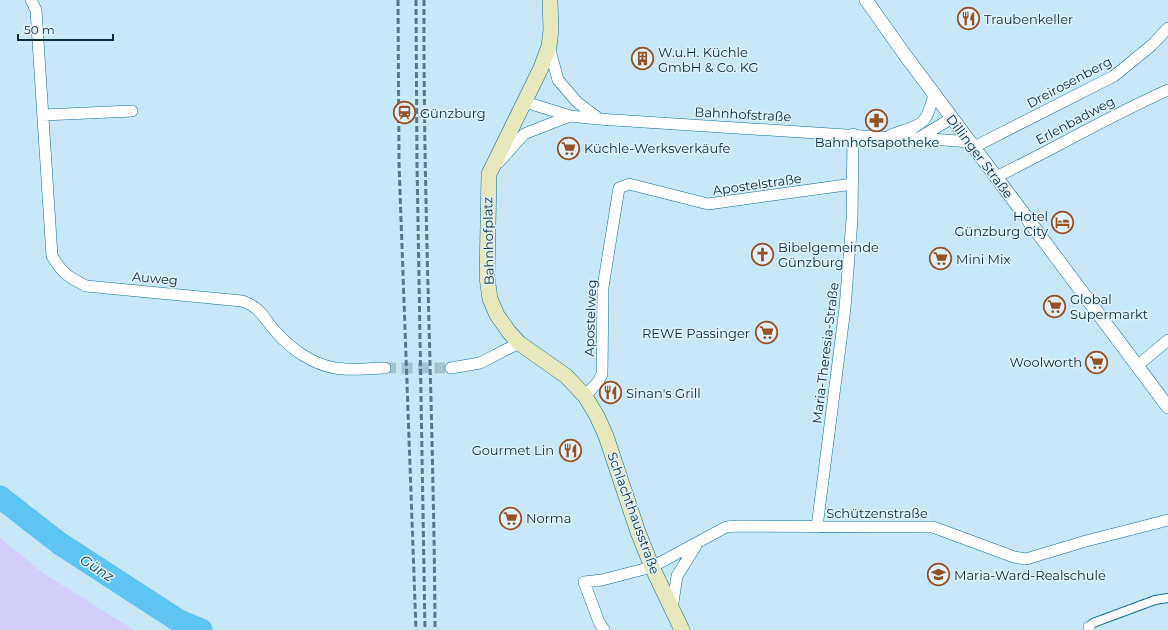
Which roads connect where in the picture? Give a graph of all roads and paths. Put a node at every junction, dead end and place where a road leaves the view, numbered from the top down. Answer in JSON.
{"nodes":[{"id":1,"x":31,"y":0,"type":"edge"},
{"id":2,"x":550,"y":0,"type":"edge"},
{"id":3,"x":866,"y":0,"type":"edge"},
{"id":4,"x":1168,"y":28,"type":"edge"},
{"id":5,"x":549,"y":46,"type":"junction"},
{"id":6,"x":1168,"y":90,"type":"edge"},
{"id":7,"x":934,"y":94,"type":"junction"},
{"id":8,"x":525,"y":102,"type":"junction"},
{"id":9,"x":132,"y":111,"type":"dead end"},
{"id":10,"x":42,"y":114,"type":"junction"},
{"id":11,"x":570,"y":116,"type":"junction"},
{"id":12,"x":952,"y":118,"type":"junction"},
{"id":13,"x":598,"y":119,"type":"junction"},
{"id":14,"x":852,"y":134,"type":"junction"},
{"id":15,"x":886,"y":137,"type":"junction"},
{"id":16,"x":919,"y":138,"type":"junction"},
{"id":17,"x":972,"y":145,"type":"junction"},
{"id":18,"x":488,"y":174,"type":"junction"},
{"id":19,"x":996,"y":177,"type":"junction"},
{"id":20,"x":853,"y":184,"type":"junction"},
{"id":21,"x":619,"y":188,"type":"joint"},
{"id":22,"x":1168,"y":340,"type":"edge"},
{"id":23,"x":519,"y":343,"type":"junction"},
{"id":24,"x":1137,"y":366,"type":"junction"},
{"id":25,"x":385,"y":368,"type":"tunnel mouth"},
{"id":26,"x":451,"y":368,"type":"tunnel mouth"},
{"id":27,"x":585,"y":396,"type":"junction"},
{"id":28,"x":1168,"y":407,"type":"edge"},
{"id":29,"x":1168,"y":520,"type":"edge"},
{"id":30,"x":817,"y":527,"type":"junction"},
{"id":31,"x":698,"y":543,"type":"junction"},
{"id":32,"x":652,"y":567,"type":"junction"},
{"id":33,"x":1168,"y":598,"type":"edge"},
{"id":34,"x":672,"y":609,"type":"junction"},
{"id":35,"x":1089,"y":629,"type":"edge"},
{"id":36,"x":604,"y":630,"type":"edge"},
{"id":37,"x":682,"y":630,"type":"edge"}],
"edges":[{"from":1,"to":10,"type":"street","name":"Auweg"},
{"from":2,"to":5,"type":"main road","name":"Bahnhofplatz"},
{"from":3,"to":7,"type":"street","name":"Dillinger Straße"},
{"from":4,"to":17,"type":"street","name":"Dreirosenberg"},
{"from":5,"to":8,"type":"main road","name":"Bahnhofplatz"},
{"from":5,"to":13,"type":"street"},
{"from":6,"to":19,"type":"street","name":"Erlenbadweg"},
{"from":7,"to":12,"type":"street","name":"Dillinger Straße"},
{"from":7,"to":15,"type":"street","name":"Bahnhofstraße"},
{"from":8,"to":11,"type":"street","name":"Bahnhofstraße"},
{"from":8,"to":18,"type":"main road","name":"Bahnhofplatz"},
{"from":9,"to":10,"type":"street"},
{"from":10,"to":25,"type":"street","name":"Auweg"},
{"from":11,"to":13,"type":"street","name":"Bahnhofstraße"},
{"from":11,"to":18,"type":"street","name":"Bahnhofstraße"},
{"from":12,"to":16,"type":"street"},
{"from":12,"to":17,"type":"street","name":"Dillinger Straße"},
{"from":13,"to":14,"type":"street","name":"Bahnhofstraße"},
{"from":14,"to":15,"type":"street","name":"Bahnhofstraße"},
{"from":14,"to":20,"type":"street","name":"Maria-Theresia-Straße"},
{"from":15,"to":16,"type":"street","name":"Bahnhofstraße"},
{"from":16,"to":17,"type":"street","name":"Bahnhofstraße"},
{"from":17,"to":19,"type":"street","name":"Dillinger Straße"},
{"from":18,"to":23,"type":"main road","name":"Bahnhofplatz"},
{"from":19,"to":24,"type":"street","name":"Dillinger Straße"},
{"from":20,"to":21,"type":"street","name":"Apostelstraße"},
{"from":20,"to":30,"type":"street","name":"Maria-Theresia-Straße"},
{"from":21,"to":27,"type":"street","name":"Apostelweg"},
{"from":22,"to":24,"type":"street"},
{"from":23,"to":26,"type":"street"},
{"from":23,"to":27,"type":"main road","name":"Bahnhofplatz"},
{"from":24,"to":28,"type":"street","name":"Dillinger Straße"},
{"from":27,"to":32,"type":"main road","name":"Schlachthausstraße"},
{"from":29,"to":30,"type":"street","name":"Schützenstraße"},
{"from":30,"to":31,"type":"street","name":"Schützenstraße"},
{"from":31,"to":32,"type":"street","name":"Schützenstraße"},
{"from":31,"to":34,"type":"street","name":"Schützenstraße"},
{"from":32,"to":34,"type":"main road","name":"Schlachthausstraße"},
{"from":32,"to":36,"type":"street","name":"Schützenstraße"},
{"from":33,"to":35,"type":"street"},
{"from":34,"to":37,"type":"main road","name":"Schlachthausstraße"}]}
